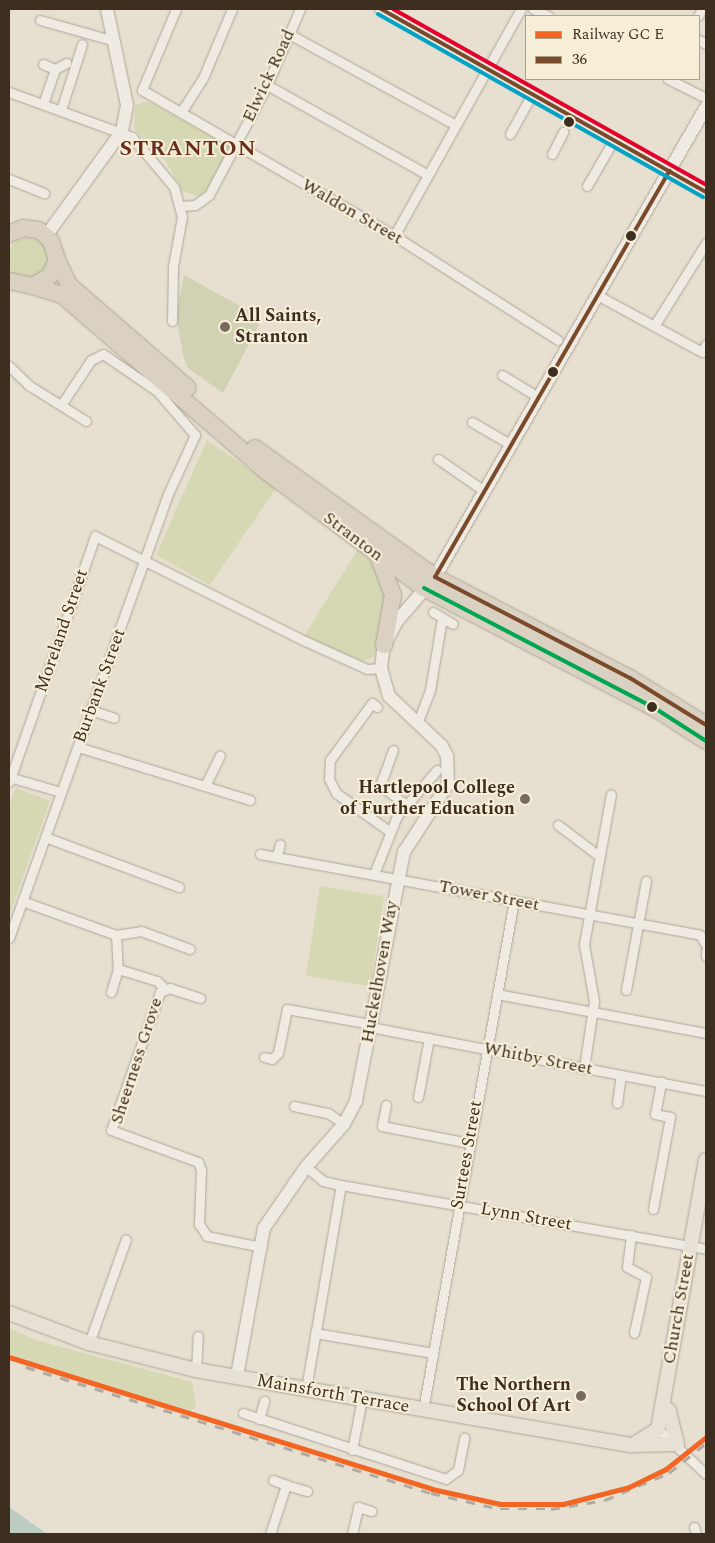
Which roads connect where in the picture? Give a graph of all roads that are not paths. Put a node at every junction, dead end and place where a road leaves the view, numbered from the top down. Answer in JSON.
{"nodes":[{"id":1,"x":107,"y":9,"type":"edge"},
{"id":2,"x":176,"y":9,"type":"edge"},
{"id":3,"x":232,"y":9,"type":"edge"},
{"id":4,"x":300,"y":9,"type":"edge"},
{"id":5,"x":380,"y":9,"type":"edge"},
{"id":6,"x":520,"y":9,"type":"edge"},
{"id":7,"x":533,"y":9,"type":"edge"},
{"id":8,"x":546,"y":15,"type":"edge"},
{"id":9,"x":40,"y":20,"type":"dead end"},
{"id":10,"x":289,"y":34,"type":"junction"},
{"id":11,"x":110,"y":40,"type":"junction"},
{"id":12,"x":82,"y":44,"type":"dead end"},
{"id":13,"x":66,"y":63,"type":"dead end"},
{"id":14,"x":44,"y":64,"type":"dead end"},
{"id":15,"x":487,"y":68,"type":"junction"},
{"id":16,"x":55,"y":69,"type":"junction"},
{"id":17,"x":670,"y":80,"type":"edge"},
{"id":18,"x":267,"y":85,"type":"junction"},
{"id":19,"x":9,"y":92,"type":"edge"},
{"id":20,"x":532,"y":94,"type":"junction"},
{"id":21,"x":706,"y":98,"type":"edge"},
{"id":22,"x":44,"y":104,"type":"junction"},
{"id":23,"x":706,"y":107,"type":"edge"},
{"id":24,"x":61,"y":110,"type":"junction"},
{"id":25,"x":181,"y":112,"type":"junction"},
{"id":26,"x":456,"y":125,"type":"junction"},
{"id":27,"x":122,"y":131,"type":"junction"},
{"id":28,"x":564,"y":132,"type":"dead end"},
{"id":29,"x":510,"y":134,"type":"dead end"},
{"id":30,"x":613,"y":141,"type":"junction"},
{"id":31,"x":236,"y":144,"type":"junction"},
{"id":32,"x":552,"y":154,"type":"dead end"},
{"id":33,"x":669,"y":172,"type":"junction"},
{"id":34,"x":428,"y":175,"type":"junction"},
{"id":35,"x":9,"y":179,"type":"edge"},
{"id":36,"x":587,"y":186,"type":"dead end"},
{"id":37,"x":706,"y":192,"type":"edge"},
{"id":38,"x":44,"y":193,"type":"dead end"},
{"id":39,"x":181,"y":206,"type":"junction"},
{"id":40,"x":10,"y":231,"type":"edge"},
{"id":41,"x":46,"y":236,"type":"junction"},
{"id":42,"x":394,"y":236,"type":"junction"},
{"id":43,"x":706,"y":243,"type":"edge"},
{"id":44,"x":57,"y":260,"type":"junction"},
{"id":45,"x":17,"y":285,"type":"edge"},
{"id":46,"x":597,"y":295,"type":"junction"},
{"id":47,"x":172,"y":321,"type":"dead end"},
{"id":48,"x":654,"y":326,"type":"junction"},
{"id":49,"x":558,"y":340,"type":"dead end"},
{"id":50,"x":704,"y":348,"type":"edge"},
{"id":51,"x":9,"y":366,"type":"edge"},
{"id":52,"x":502,"y":375,"type":"dead end"},
{"id":53,"x":538,"y":397,"type":"junction"},
{"id":54,"x":61,"y":405,"type":"junction"},
{"id":55,"x":86,"y":420,"type":"dead end"},
{"id":56,"x":472,"y":422,"type":"dead end"},
{"id":57,"x":510,"y":444,"type":"junction"},
{"id":58,"x":438,"y":459,"type":"dead end"},
{"id":59,"x":483,"y":490,"type":"junction"},
{"id":60,"x":378,"y":556,"type":"junction"},
{"id":61,"x":144,"y":560,"type":"junction"},
{"id":62,"x":429,"y":583,"type":"junction"},
{"id":63,"x":433,"y":612,"type":"dead end"},
{"id":64,"x":442,"y":618,"type":"junction"},
{"id":65,"x":453,"y":624,"type":"dead end"},
{"id":66,"x":384,"y":645,"type":"junction"},
{"id":67,"x":380,"y":668,"type":"junction"},
{"id":68,"x":377,"y":708,"type":"dead end"},
{"id":69,"x":91,"y":710,"type":"junction"},
{"id":70,"x":114,"y":718,"type":"dead end"},
{"id":71,"x":417,"y":724,"type":"junction"},
{"id":72,"x":706,"y":724,"type":"edge"},
{"id":73,"x":706,"y":741,"type":"edge"},
{"id":74,"x":78,"y":747,"type":"junction"},
{"id":75,"x":393,"y":750,"type":"dead end"},
{"id":76,"x":220,"y":755,"type":"dead end"},
{"id":77,"x":436,"y":770,"type":"dead end"},
{"id":78,"x":9,"y":778,"type":"edge"},
{"id":79,"x":429,"y":780,"type":"junction"},
{"id":80,"x":205,"y":786,"type":"junction"},
{"id":81,"x":436,"y":787,"type":"dead end"},
{"id":82,"x":61,"y":792,"type":"junction"},
{"id":83,"x":611,"y":794,"type":"dead end"},
{"id":84,"x":250,"y":800,"type":"dead end"},
{"id":85,"x":408,"y":806,"type":"junction"},
{"id":86,"x":558,"y":826,"type":"dead end"},
{"id":87,"x":389,"y":831,"type":"junction"},
{"id":88,"x":45,"y":837,"type":"junction"},
{"id":89,"x":280,"y":844,"type":"dead end"},
{"id":90,"x":260,"y":854,"type":"dead end"},
{"id":91,"x":278,"y":856,"type":"junction"},
{"id":92,"x":599,"y":856,"type":"junction"},
{"id":93,"x":374,"y":874,"type":"junction"},
{"id":94,"x":397,"y":878,"type":"junction"},
{"id":95,"x":646,"y":881,"type":"dead end"},
{"id":96,"x":179,"y":887,"type":"dead end"},
{"id":97,"x":514,"y":900,"type":"junction"},
{"id":98,"x":22,"y":901,"type":"junction"},
{"id":99,"x":588,"y":914,"type":"junction"},
{"id":100,"x":638,"y":924,"type":"junction"},
{"id":101,"x":116,"y":935,"type":"junction"},
{"id":102,"x":9,"y":938,"type":"edge"},
{"id":103,"x":706,"y":945,"type":"edge"},
{"id":104,"x":190,"y":949,"type":"dead end"},
{"id":105,"x":706,"y":950,"type":"edge"},
{"id":106,"x":706,"y":956,"type":"edge"},
{"id":107,"x":118,"y":969,"type":"junction"},
{"id":108,"x":165,"y":989,"type":"junction"},
{"id":109,"x":626,"y":990,"type":"dead end"},
{"id":110,"x":111,"y":992,"type":"dead end"},
{"id":111,"x":496,"y":994,"type":"junction"},
{"id":112,"x":200,"y":998,"type":"dead end"},
{"id":113,"x":594,"y":1013,"type":"junction"},
{"id":114,"x":370,"y":1025,"type":"junction"},
{"id":115,"x":706,"y":1033,"type":"edge"},
{"id":116,"x":429,"y":1038,"type":"junction"},
{"id":117,"x":486,"y":1049,"type":"junction"},
{"id":118,"x":264,"y":1057,"type":"dead end"},
{"id":119,"x":584,"y":1068,"type":"junction"},
{"id":120,"x":621,"y":1074,"type":"junction"},
{"id":121,"x":661,"y":1082,"type":"junction"},
{"id":122,"x":706,"y":1091,"type":"edge"},
{"id":123,"x":418,"y":1097,"type":"dead end"},
{"id":124,"x":616,"y":1103,"type":"dead end"},
{"id":125,"x":386,"y":1104,"type":"dead end"},
{"id":126,"x":294,"y":1106,"type":"dead end"},
{"id":127,"x":344,"y":1124,"type":"junction"},
{"id":128,"x":469,"y":1143,"type":"junction"},
{"id":129,"x":706,"y":1160,"type":"edge"},
{"id":130,"x":306,"y":1167,"type":"junction"},
{"id":131,"x":341,"y":1185,"type":"junction"},
{"id":132,"x":459,"y":1205,"type":"junction"},
{"id":133,"x":653,"y":1209,"type":"dead end"},
{"id":134,"x":631,"y":1235,"type":"junction"},
{"id":135,"x":126,"y":1239,"type":"dead end"},
{"id":136,"x":690,"y":1246,"type":"junction"},
{"id":137,"x":262,"y":1247,"type":"junction"},
{"id":138,"x":706,"y":1249,"type":"edge"},
{"id":139,"x":9,"y":1314,"type":"edge"},
{"id":140,"x":315,"y":1333,"type":"junction"},
{"id":141,"x":634,"y":1334,"type":"dead end"},
{"id":142,"x":198,"y":1336,"type":"dead end"},
{"id":143,"x":90,"y":1343,"type":"junction"},
{"id":144,"x":434,"y":1353,"type":"junction"},
{"id":145,"x":196,"y":1370,"type":"junction"},
{"id":146,"x":237,"y":1376,"type":"junction"},
{"id":147,"x":306,"y":1389,"type":"junction"},
{"id":148,"x":362,"y":1399,"type":"junction"},
{"id":149,"x":264,"y":1401,"type":"dead end"},
{"id":150,"x":663,"y":1405,"type":"junction"},
{"id":151,"x":423,"y":1410,"type":"junction"},
{"id":152,"x":243,"y":1413,"type":"dead end"},
{"id":153,"x":259,"y":1419,"type":"junction"},
{"id":154,"x":658,"y":1429,"type":"junction"},
{"id":155,"x":464,"y":1438,"type":"dead end"},
{"id":156,"x":677,"y":1444,"type":"junction"},
{"id":157,"x":632,"y":1445,"type":"junction"},
{"id":158,"x":352,"y":1450,"type":"junction"},
{"id":159,"x":706,"y":1474,"type":"edge"},
{"id":160,"x":273,"y":1480,"type":"dead end"},
{"id":161,"x":286,"y":1485,"type":"junction"},
{"id":162,"x":307,"y":1491,"type":"dead end"},
{"id":163,"x":371,"y":1511,"type":"dead end"},
{"id":164,"x":270,"y":1534,"type":"edge"},
{"id":165,"x":352,"y":1534,"type":"edge"}],
"edges":[{"from":1,"to":11,"type":"street"},
{"from":2,"to":25,"type":"street","name":"Waldon Street"},
{"from":3,"to":25,"type":"street"},
{"from":4,"to":10,"type":"street","name":"Elwick Road"},
{"from":5,"to":15,"type":"street"},
{"from":6,"to":15,"type":"street"},
{"from":7,"to":8,"type":"street"},
{"from":9,"to":11,"type":"street"},
{"from":10,"to":18,"type":"street","name":"Elwick Road"},
{"from":10,"to":26,"type":"street"},
{"from":11,"to":27,"type":"street"},
{"from":12,"to":24,"type":"street"},
{"from":13,"to":16,"type":"street"},
{"from":14,"to":16,"type":"street"},
{"from":15,"to":20,"type":"street"},
{"from":15,"to":26,"type":"street"},
{"from":16,"to":22,"type":"street"},
{"from":17,"to":21,"type":"street"},
{"from":18,"to":31,"type":"street","name":"Elwick Road"},
{"from":18,"to":34,"type":"street"},
{"from":19,"to":22,"type":"street"},
{"from":20,"to":29,"type":"street"},
{"from":20,"to":30,"type":"street"},
{"from":22,"to":24,"type":"street"},
{"from":23,"to":33,"type":"street","name":"Huckelhoven Way"},
{"from":24,"to":27,"type":"street"},
{"from":25,"to":31,"type":"street","name":"Waldon Street"},
{"from":26,"to":34,"type":"street"},
{"from":27,"to":39,"type":"street"},
{"from":27,"to":41,"type":"street"},
{"from":28,"to":32,"type":"street"},
{"from":30,"to":33,"type":"street"},
{"from":30,"to":36,"type":"street"},
{"from":31,"to":39,"type":"street","name":"Elwick Road"},
{"from":31,"to":42,"type":"street","name":"Waldon Street"},
{"from":33,"to":37,"type":"street"},
{"from":33,"to":46,"type":"street","name":"Huckelhoven Way"},
{"from":34,"to":42,"type":"street"},
{"from":35,"to":38,"type":"street"},
{"from":39,"to":47,"type":"street"},
{"from":40,"to":41,"type":"highway"},
{"from":41,"to":44,"type":"highway","name":"Stranton"},
{"from":42,"to":49,"type":"street","name":"Waldon Street"},
{"from":43,"to":48,"type":"street"},
{"from":44,"to":45,"type":"highway"},
{"from":44,"to":62,"type":"highway","name":"Stranton"},
{"from":45,"to":60,"type":"highway","name":"Stranton"},
{"from":46,"to":48,"type":"street"},
{"from":46,"to":53,"type":"street","name":"Huckelhoven Way"},
{"from":48,"to":50,"type":"street"},
{"from":51,"to":54,"type":"street"},
{"from":52,"to":53,"type":"street"},
{"from":53,"to":57,"type":"street","name":"Huckelhoven Way"},
{"from":54,"to":55,"type":"street"},
{"from":54,"to":61,"type":"street","name":"Burbank Street"},
{"from":56,"to":57,"type":"street"},
{"from":57,"to":59,"type":"street","name":"Huckelhoven Way"},
{"from":58,"to":59,"type":"street"},
{"from":59,"to":62,"type":"street","name":"Huckelhoven Way"},
{"from":60,"to":62,"type":"highway","name":"Stranton"},
{"from":60,"to":66,"type":"highway"},
{"from":61,"to":67,"type":"street"},
{"from":61,"to":69,"type":"street","name":"Burbank Street"},
{"from":61,"to":78,"type":"street","name":"Moreland Street"},
{"from":62,"to":66,"type":"street","name":"Huckelhoven Way"},
{"from":62,"to":72,"type":"highway"},
{"from":62,"to":73,"type":"highway","name":"Stranton"},
{"from":63,"to":64,"type":"street"},
{"from":64,"to":65,"type":"street"},
{"from":64,"to":71,"type":"street"},
{"from":66,"to":67,"type":"street","name":"Huckelhoven Way"},
{"from":67,"to":71,"type":"street","name":"Huckelhoven Way"},
{"from":68,"to":87,"type":"street"},
{"from":69,"to":70,"type":"street"},
{"from":69,"to":74,"type":"street","name":"Burbank Street"},
{"from":71,"to":94,"type":"street","name":"Huckelhoven Way"},
{"from":74,"to":80,"type":"street"},
{"from":74,"to":82,"type":"street","name":"Burbank Street"},
{"from":75,"to":85,"type":"street"},
{"from":76,"to":80,"type":"street"},
{"from":77,"to":79,"type":"street"},
{"from":78,"to":82,"type":"street"},
{"from":79,"to":81,"type":"street"},
{"from":79,"to":85,"type":"street"},
{"from":80,"to":84,"type":"street"},
{"from":82,"to":88,"type":"street","name":"Burbank Street"},
{"from":83,"to":92,"type":"street"},
{"from":85,"to":87,"type":"street"},
{"from":86,"to":92,"type":"street"},
{"from":87,"to":93,"type":"street"},
{"from":88,"to":96,"type":"street"},
{"from":88,"to":98,"type":"street","name":"Burbank Street"},
{"from":89,"to":91,"type":"street"},
{"from":90,"to":91,"type":"street","name":"Tower Street"},
{"from":91,"to":93,"type":"street","name":"Tower Street"},
{"from":92,"to":99,"type":"street"},
{"from":93,"to":94,"type":"street","name":"Tower Street"},
{"from":94,"to":97,"type":"street","name":"Tower Street"},
{"from":94,"to":114,"type":"street","name":"Huckelhoven Way"},
{"from":95,"to":100,"type":"street"},
{"from":97,"to":99,"type":"street","name":"Tower Street"},
{"from":97,"to":111,"type":"street","name":"Surtees Street"},
{"from":98,"to":101,"type":"street"},
{"from":98,"to":102,"type":"street","name":"Burbank Street"},
{"from":99,"to":100,"type":"street","name":"Tower Street"},
{"from":99,"to":113,"type":"street"},
{"from":100,"to":103,"type":"street","name":"Tower Street"},
{"from":100,"to":109,"type":"street"},
{"from":101,"to":104,"type":"street"},
{"from":101,"to":107,"type":"street"},
{"from":105,"to":106,"type":"street"},
{"from":107,"to":108,"type":"street"},
{"from":107,"to":110,"type":"street"},
{"from":108,"to":112,"type":"street","name":"Sheerness Grove"},
{"from":108,"to":137,"type":"street","name":"Sheerness Grove"},
{"from":111,"to":113,"type":"street"},
{"from":111,"to":117,"type":"street","name":"Surtees Street"},
{"from":113,"to":115,"type":"street"},
{"from":113,"to":119,"type":"street"},
{"from":114,"to":116,"type":"street","name":"Whitby Street"},
{"from":114,"to":118,"type":"street","name":"Whitby Street"},
{"from":114,"to":127,"type":"street","name":"Huckelhoven Way"},
{"from":116,"to":117,"type":"street","name":"Whitby Street"},
{"from":116,"to":123,"type":"street"},
{"from":117,"to":119,"type":"street","name":"Whitby Street"},
{"from":117,"to":128,"type":"street","name":"Surtees Street"},
{"from":119,"to":120,"type":"street","name":"Whitby Street"},
{"from":120,"to":121,"type":"street","name":"Whitby Street"},
{"from":120,"to":124,"type":"street"},
{"from":121,"to":122,"type":"street","name":"Whitby Street"},
{"from":121,"to":133,"type":"street"},
{"from":125,"to":128,"type":"street"},
{"from":126,"to":127,"type":"street"},
{"from":127,"to":130,"type":"street","name":"Huckelhoven Way"},
{"from":128,"to":132,"type":"street","name":"Surtees Street"},
{"from":129,"to":136,"type":"main road","name":"Church Street"},
{"from":130,"to":131,"type":"street","name":"Lynn Street"},
{"from":130,"to":137,"type":"street","name":"Huckelhoven Way"},
{"from":131,"to":132,"type":"street","name":"Lynn Street"},
{"from":131,"to":140,"type":"street"},
{"from":132,"to":134,"type":"street","name":"Lynn Street"},
{"from":132,"to":144,"type":"street","name":"Surtees Street"},
{"from":134,"to":136,"type":"street","name":"Lynn Street"},
{"from":134,"to":141,"type":"street"},
{"from":135,"to":143,"type":"street"},
{"from":136,"to":138,"type":"street","name":"Lynn Street"},
{"from":136,"to":150,"type":"main road","name":"Church Street"},
{"from":137,"to":146,"type":"street","name":"Huckelhoven Way"},
{"from":139,"to":143,"type":"main road","name":"Mainsforth Terrace"},
{"from":140,"to":144,"type":"street"},
{"from":140,"to":147,"type":"street"},
{"from":142,"to":145,"type":"street"},
{"from":143,"to":145,"type":"main road","name":"Mainsforth Terrace"},
{"from":144,"to":151,"type":"street","name":"Surtees Street"},
{"from":145,"to":146,"type":"main road","name":"Mainsforth Terrace"},
{"from":146,"to":147,"type":"main road","name":"Mainsforth Terrace"},
{"from":147,"to":148,"type":"main road","name":"Mainsforth Terrace"},
{"from":148,"to":151,"type":"main road","name":"Mainsforth Terrace"},
{"from":148,"to":158,"type":"street"},
{"from":149,"to":153,"type":"street"},
{"from":150,"to":154,"type":"main road","name":"Church Street"},
{"from":150,"to":156,"type":"main road"},
{"from":151,"to":157,"type":"main road","name":"Mainsforth Terrace"},
{"from":152,"to":153,"type":"street"},
{"from":153,"to":158,"type":"street"},
{"from":154,"to":156,"type":"street"},
{"from":154,"to":157,"type":"main road"},
{"from":155,"to":158,"type":"street"},
{"from":156,"to":157,"type":"main road","name":"Mainsforth Terrace"},
{"from":156,"to":159,"type":"street"},
{"from":160,"to":161,"type":"street"},
{"from":161,"to":162,"type":"street"},
{"from":161,"to":164,"type":"street"},
{"from":163,"to":165,"type":"street"}]}
